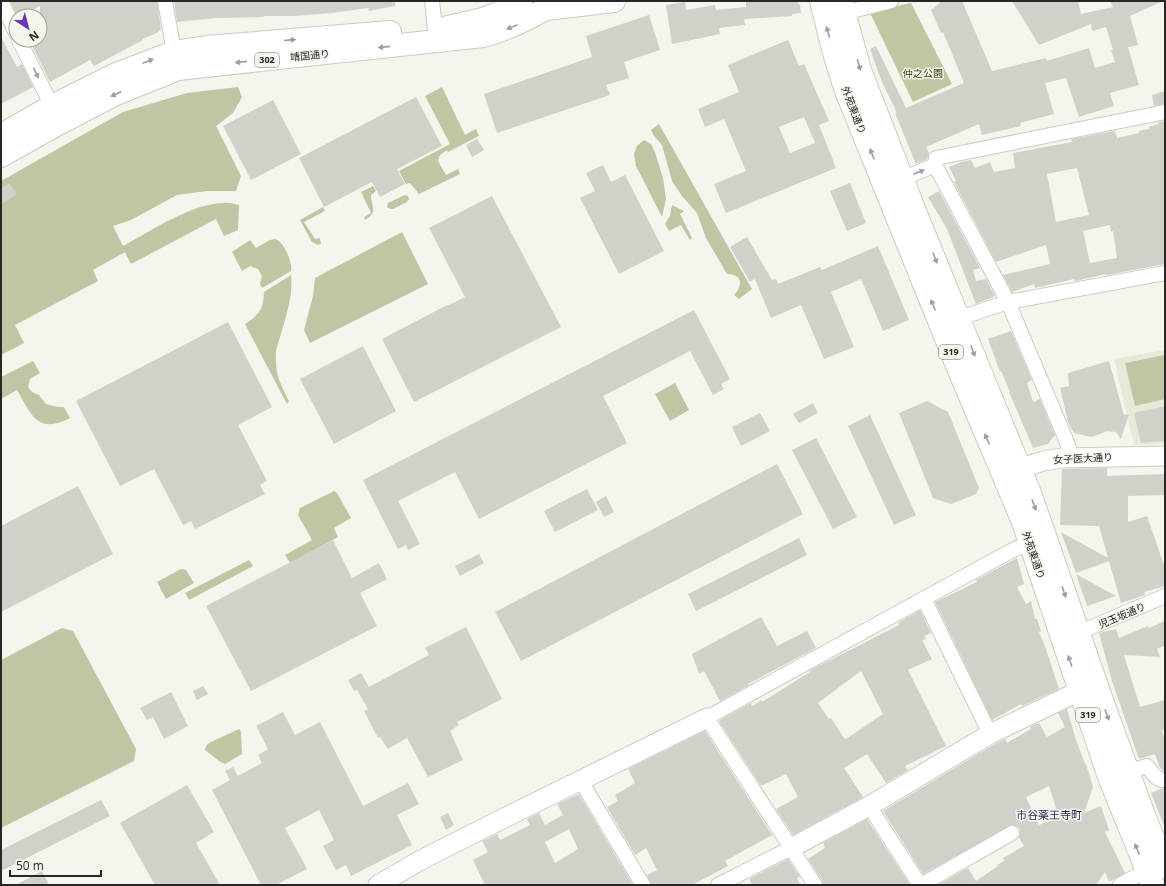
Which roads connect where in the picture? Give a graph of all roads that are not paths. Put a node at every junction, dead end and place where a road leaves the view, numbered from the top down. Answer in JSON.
{"nodes":[{"id":1,"x":1,"y":1,"type":"edge"},
{"id":2,"x":165,"y":1,"type":"edge"},
{"id":3,"x":432,"y":1,"type":"edge"},
{"id":4,"x":521,"y":1,"type":"edge"},
{"id":5,"x":614,"y":1,"type":"edge"},
{"id":6,"x":821,"y":1,"type":"edge"},
{"id":7,"x":891,"y":1,"type":"edge"},
{"id":8,"x":550,"y":4,"type":"edge"},
{"id":9,"x":842,"y":7,"type":"edge"},
{"id":10,"x":8,"y":16,"type":"edge"},
{"id":11,"x":434,"y":29,"type":"junction"},
{"id":12,"x":23,"y":48,"type":"edge"},
{"id":13,"x":174,"y":52,"type":"junction"},
{"id":14,"x":52,"y":106,"type":"junction"},
{"id":15,"x":1165,"y":112,"type":"edge"},
{"id":16,"x":1,"y":135,"type":"edge"},
{"id":17,"x":1,"y":156,"type":"edge"},
{"id":18,"x":935,"y":165,"type":"junction"},
{"id":19,"x":893,"y":182,"type":"junction"},
{"id":20,"x":1165,"y":273,"type":"edge"},
{"id":21,"x":1008,"y":302,"type":"junction"},
{"id":22,"x":950,"y":322,"type":"junction"},
{"id":23,"x":1165,"y":456,"type":"edge"},
{"id":24,"x":1072,"y":457,"type":"junction"},
{"id":25,"x":1012,"y":471,"type":"junction"},
{"id":26,"x":1030,"y":542,"type":"junction"},
{"id":27,"x":1165,"y":596,"type":"edge"},
{"id":28,"x":924,"y":599,"type":"junction"},
{"id":29,"x":1078,"y":633,"type":"junction"},
{"id":30,"x":1088,"y":687,"type":"junction"},
{"id":31,"x":707,"y":718,"type":"junction"},
{"id":32,"x":990,"y":734,"type":"junction"},
{"id":33,"x":1128,"y":771,"type":"junction"},
{"id":34,"x":1165,"y":780,"type":"edge"},
{"id":35,"x":581,"y":781,"type":"junction"},
{"id":36,"x":869,"y":806,"type":"junction"},
{"id":37,"x":1012,"y":833,"type":"dead end"},
{"id":38,"x":791,"y":848,"type":"junction"},
{"id":39,"x":1157,"y":871,"type":"edge"},
{"id":40,"x":378,"y":885,"type":"edge"},
{"id":41,"x":643,"y":885,"type":"edge"},
{"id":42,"x":718,"y":885,"type":"edge"},
{"id":43,"x":815,"y":885,"type":"edge"},
{"id":44,"x":920,"y":885,"type":"edge"},
{"id":45,"x":1120,"y":885,"type":"edge"}],
"edges":[{"from":1,"to":10,"type":"street"},
{"from":2,"to":13,"type":"street"},
{"from":3,"to":11,"type":"street"},
{"from":4,"to":11,"type":"main road","name":"靖国通り","number":"302"},
{"from":5,"to":8,"type":"main road","number":"302"},
{"from":19,"to":6,"type":"main road","name":"外苑東通り","number":"319","one_way":true},
{"from":7,"to":9,"type":"street"},
{"from":8,"to":17,"type":"main road","name":"靖国通り","number":"302","one_way":true},
{"from":9,"to":19,"type":"main road","name":"外苑東通り","number":"319","one_way":true},
{"from":13,"to":11,"type":"main road","name":"靖国通り","number":"302","one_way":true},
{"from":12,"to":14,"type":"street","one_way":true},
{"from":14,"to":13,"type":"main road","name":"靖国通り","number":"302","one_way":true},
{"from":14,"to":16,"type":"main road","name":"靖国通り","number":"302"},
{"from":15,"to":18,"type":"street"},
{"from":19,"to":18,"type":"street","one_way":true},
{"from":18,"to":21,"type":"street"},
{"from":19,"to":22,"type":"main road","name":"外苑東通り","number":"319"},
{"from":20,"to":21,"type":"street"},
{"from":21,"to":22,"type":"street"},
{"from":21,"to":24,"type":"street"},
{"from":22,"to":25,"type":"main road","name":"外苑東通り","number":"319"},
{"from":23,"to":24,"type":"street","name":"女子医大通り"},
{"from":24,"to":25,"type":"street","name":"女子医大通り"},
{"from":25,"to":26,"type":"main road","name":"外苑東通り","number":"319"},
{"from":25,"to":29,"type":"main road","name":"外苑東通り","number":"319","one_way":true},
{"from":26,"to":28,"type":"street"},
{"from":30,"to":26,"type":"main road","name":"外苑東通り","number":"319","one_way":true},
{"from":27,"to":29,"type":"street","name":"児玉坂通り"},
{"from":28,"to":31,"type":"street"},
{"from":28,"to":32,"type":"street"},
{"from":29,"to":30,"type":"main road","name":"外苑東通り","number":"319"},
{"from":30,"to":32,"type":"street"},
{"from":30,"to":33,"type":"main road","name":"外苑東通り","number":"319","one_way":true},
{"from":39,"to":30,"type":"main road","name":"外苑東通り","number":"319","one_way":true},
{"from":31,"to":35,"type":"street"},
{"from":31,"to":38,"type":"street"},
{"from":32,"to":36,"type":"street"},
{"from":33,"to":34,"type":"street"},
{"from":33,"to":39,"type":"main road","name":"外苑東通り","number":"319"},
{"from":35,"to":40,"type":"street"},
{"from":35,"to":41,"type":"street"},
{"from":36,"to":38,"type":"street"},
{"from":36,"to":44,"type":"street"},
{"from":37,"to":44,"type":"street"},
{"from":38,"to":42,"type":"street"},
{"from":38,"to":43,"type":"street"},
{"from":39,"to":45,"type":"street"}]}
